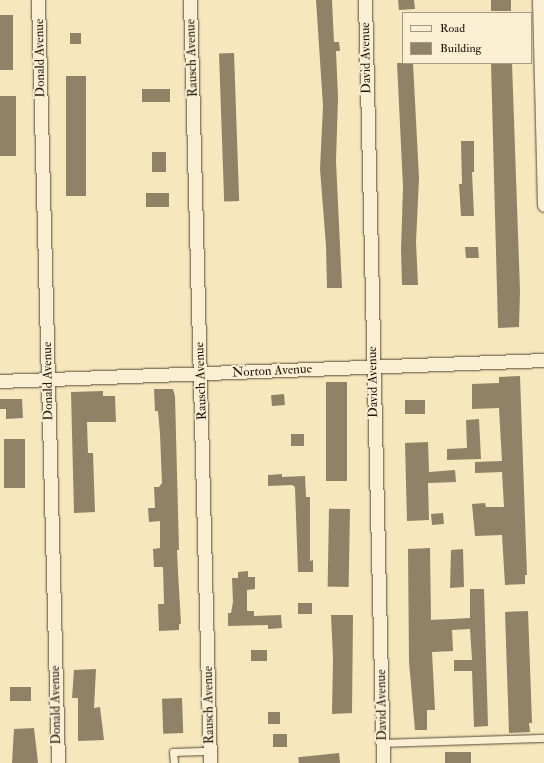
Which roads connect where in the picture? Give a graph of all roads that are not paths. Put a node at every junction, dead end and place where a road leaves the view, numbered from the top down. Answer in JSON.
{"nodes":[{"id":1,"x":38,"y":0,"type":"edge"},
{"id":2,"x":190,"y":0,"type":"edge"},
{"id":3,"x":364,"y":0,"type":"edge"},
{"id":4,"x":539,"y":0,"type":"edge"},
{"id":5,"x":544,"y":205,"type":"edge"},
{"id":6,"x":544,"y":360,"type":"edge"},
{"id":7,"x":373,"y":366,"type":"junction"},
{"id":8,"x":200,"y":374,"type":"junction"},
{"id":9,"x":48,"y":379,"type":"junction"},
{"id":10,"x":0,"y":381,"type":"edge"},
{"id":11,"x":544,"y":738,"type":"edge"},
{"id":12,"x":383,"y":743,"type":"junction"},
{"id":13,"x":210,"y":757,"type":"edge"},
{"id":14,"x":58,"y":763,"type":"edge"},
{"id":15,"x":174,"y":763,"type":"edge"},
{"id":16,"x":383,"y":763,"type":"edge"}],
"edges":[{"from":1,"to":9,"type":"street","name":"Donald Avenue"},
{"from":2,"to":8,"type":"street","name":"Rausch Avenue"},
{"from":3,"to":7,"type":"street","name":"David Avenue"},
{"from":4,"to":5,"type":"street"},
{"from":6,"to":7,"type":"street","name":"Norton Avenue"},
{"from":7,"to":8,"type":"street","name":"Norton Avenue"},
{"from":7,"to":12,"type":"street","name":"David Avenue"},
{"from":8,"to":9,"type":"street","name":"Norton Avenue"},
{"from":8,"to":13,"type":"street","name":"Rausch Avenue"},
{"from":9,"to":10,"type":"street","name":"Norton Avenue"},
{"from":9,"to":14,"type":"street","name":"Donald Avenue"},
{"from":11,"to":12,"type":"lane"},
{"from":12,"to":16,"type":"street","name":"David Avenue"},
{"from":13,"to":15,"type":"lane"}]}
